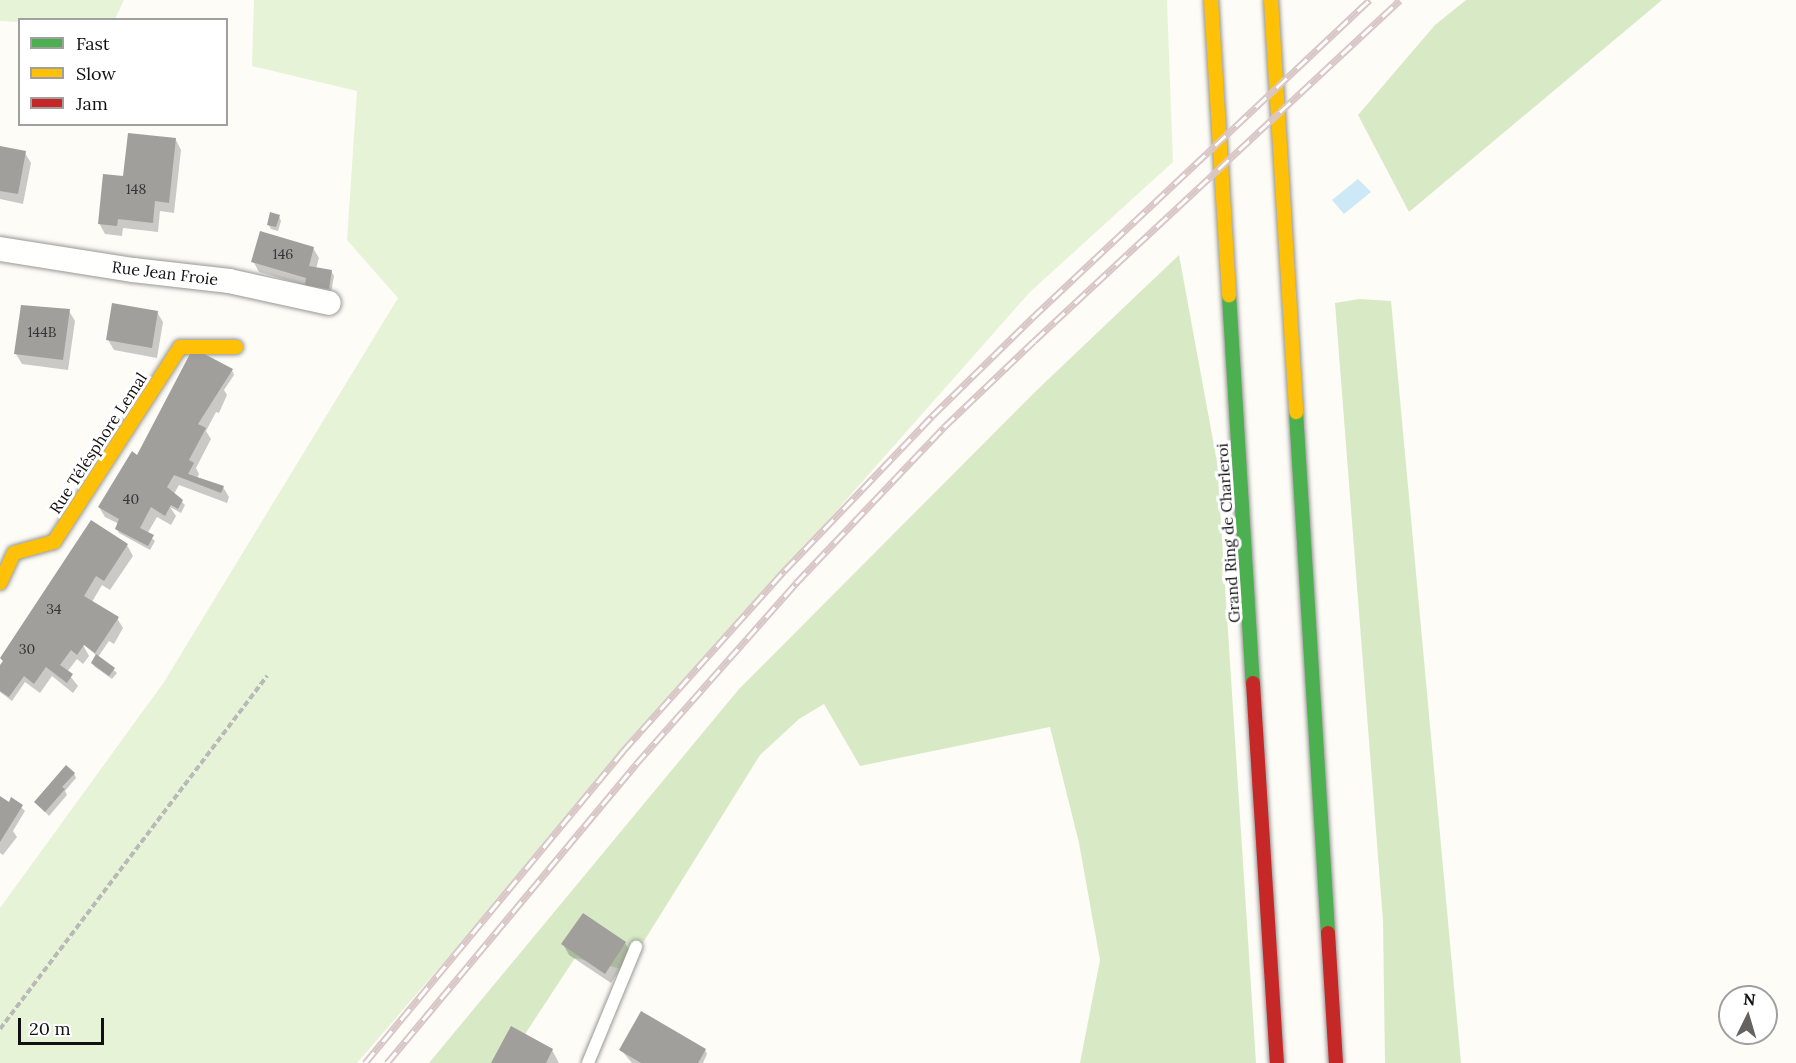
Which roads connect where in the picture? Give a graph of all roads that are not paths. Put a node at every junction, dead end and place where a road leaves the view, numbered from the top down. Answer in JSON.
{"nodes":[{"id":1,"x":1211,"y":0,"type":"edge"},
{"id":2,"x":1271,"y":0,"type":"edge"},
{"id":3,"x":0,"y":249,"type":"edge"},
{"id":4,"x":329,"y":303,"type":"dead end"},
{"id":5,"x":236,"y":347,"type":"dead end"},
{"id":6,"x":7,"y":551,"type":"edge"},
{"id":7,"x":0,"y":583,"type":"edge"},
{"id":8,"x":636,"y":947,"type":"dead end"},
{"id":9,"x":588,"y":1063,"type":"edge"},
{"id":10,"x":1277,"y":1063,"type":"edge"},
{"id":11,"x":1336,"y":1063,"type":"edge"}],
"edges":[{"from":1,"to":10,"type":"main road","name":"Grand Ring de Charleroi"},
{"from":2,"to":11,"type":"main road"},
{"from":3,"to":4,"type":"street","name":"Rue Jean Froie"},
{"from":5,"to":6,"type":"main road","name":"Rue Télésphore Lemal"},
{"from":6,"to":7,"type":"main road","name":"Rue Télésphore Lemal"},
{"from":8,"to":9,"type":"lane"}]}
